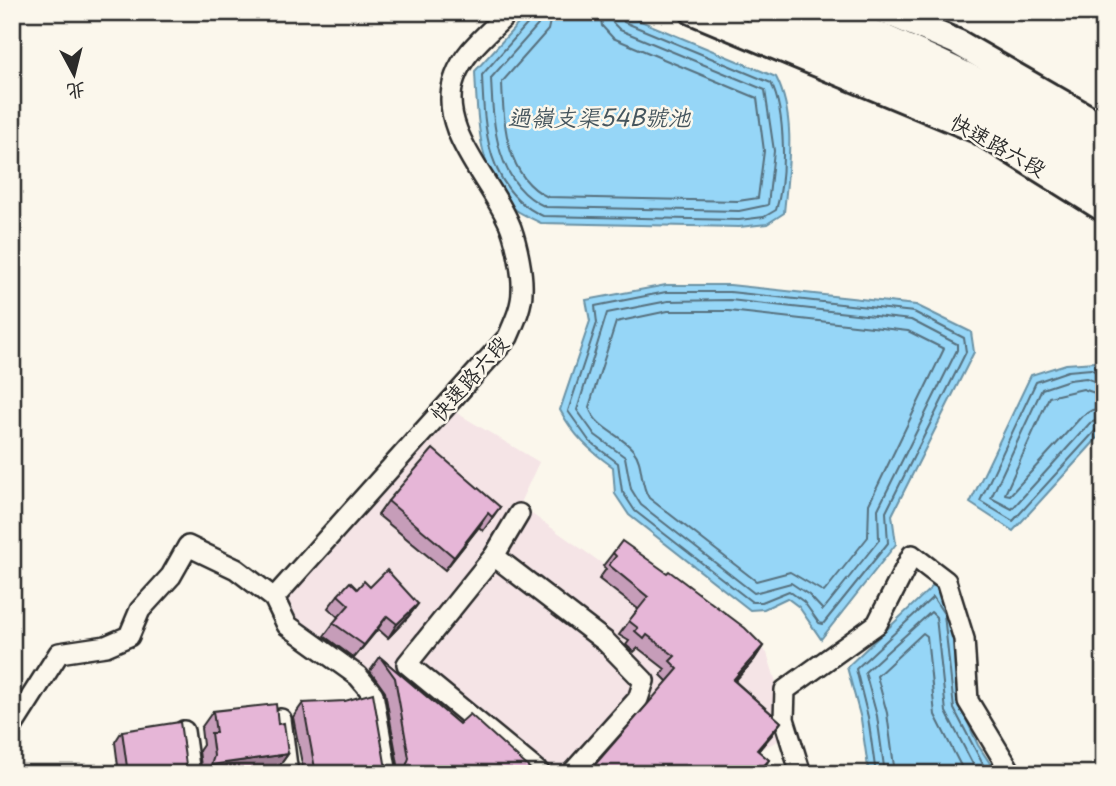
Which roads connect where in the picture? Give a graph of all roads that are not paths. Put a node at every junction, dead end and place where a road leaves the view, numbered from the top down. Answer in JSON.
{"nodes":[{"id":1,"x":509,"y":12,"type":"edge"},
{"id":2,"x":692,"y":12,"type":"edge"},
{"id":3,"x":741,"y":12,"type":"edge"},
{"id":4,"x":758,"y":12,"type":"edge"},
{"id":5,"x":819,"y":12,"type":"edge"},
{"id":6,"x":887,"y":12,"type":"edge"},
{"id":7,"x":793,"y":26,"type":"junction"},
{"id":8,"x":1104,"y":127,"type":"edge"},
{"id":9,"x":1104,"y":156,"type":"edge"},
{"id":10,"x":1104,"y":183,"type":"edge"},
{"id":11,"x":1104,"y":209,"type":"edge"},
{"id":12,"x":519,"y":514,"type":"dead end"},
{"id":13,"x":494,"y":556,"type":"junction"},
{"id":14,"x":274,"y":598,"type":"junction"},
{"id":15,"x":281,"y":719,"type":"edge"},
{"id":16,"x":12,"y":727,"type":"edge"},
{"id":17,"x":184,"y":731,"type":"edge"},
{"id":18,"x":190,"y":774,"type":"edge"},
{"id":19,"x":288,"y":774,"type":"edge"},
{"id":20,"x":387,"y":774,"type":"edge"},
{"id":21,"x":541,"y":774,"type":"edge"},
{"id":22,"x":571,"y":774,"type":"edge"},
{"id":23,"x":800,"y":774,"type":"edge"},
{"id":24,"x":1012,"y":774,"type":"edge"}],
"edges":[{"from":1,"to":14,"type":"street","name":"快速路六段"},
{"from":2,"to":11,"type":"main road","name":"快速路六段"},
{"from":3,"to":7,"type":"highway"},
{"from":4,"to":7,"type":"highway"},
{"from":5,"to":9,"type":"highway"},
{"from":6,"to":8,"type":"main road"},
{"from":7,"to":10,"type":"highway"},
{"from":12,"to":13,"type":"street"},
{"from":13,"to":21,"type":"street"},
{"from":13,"to":22,"type":"street"},
{"from":14,"to":16,"type":"street"},
{"from":14,"to":20,"type":"street"},
{"from":15,"to":19,"type":"street"},
{"from":17,"to":18,"type":"street"},
{"from":23,"to":24,"type":"street"}]}
